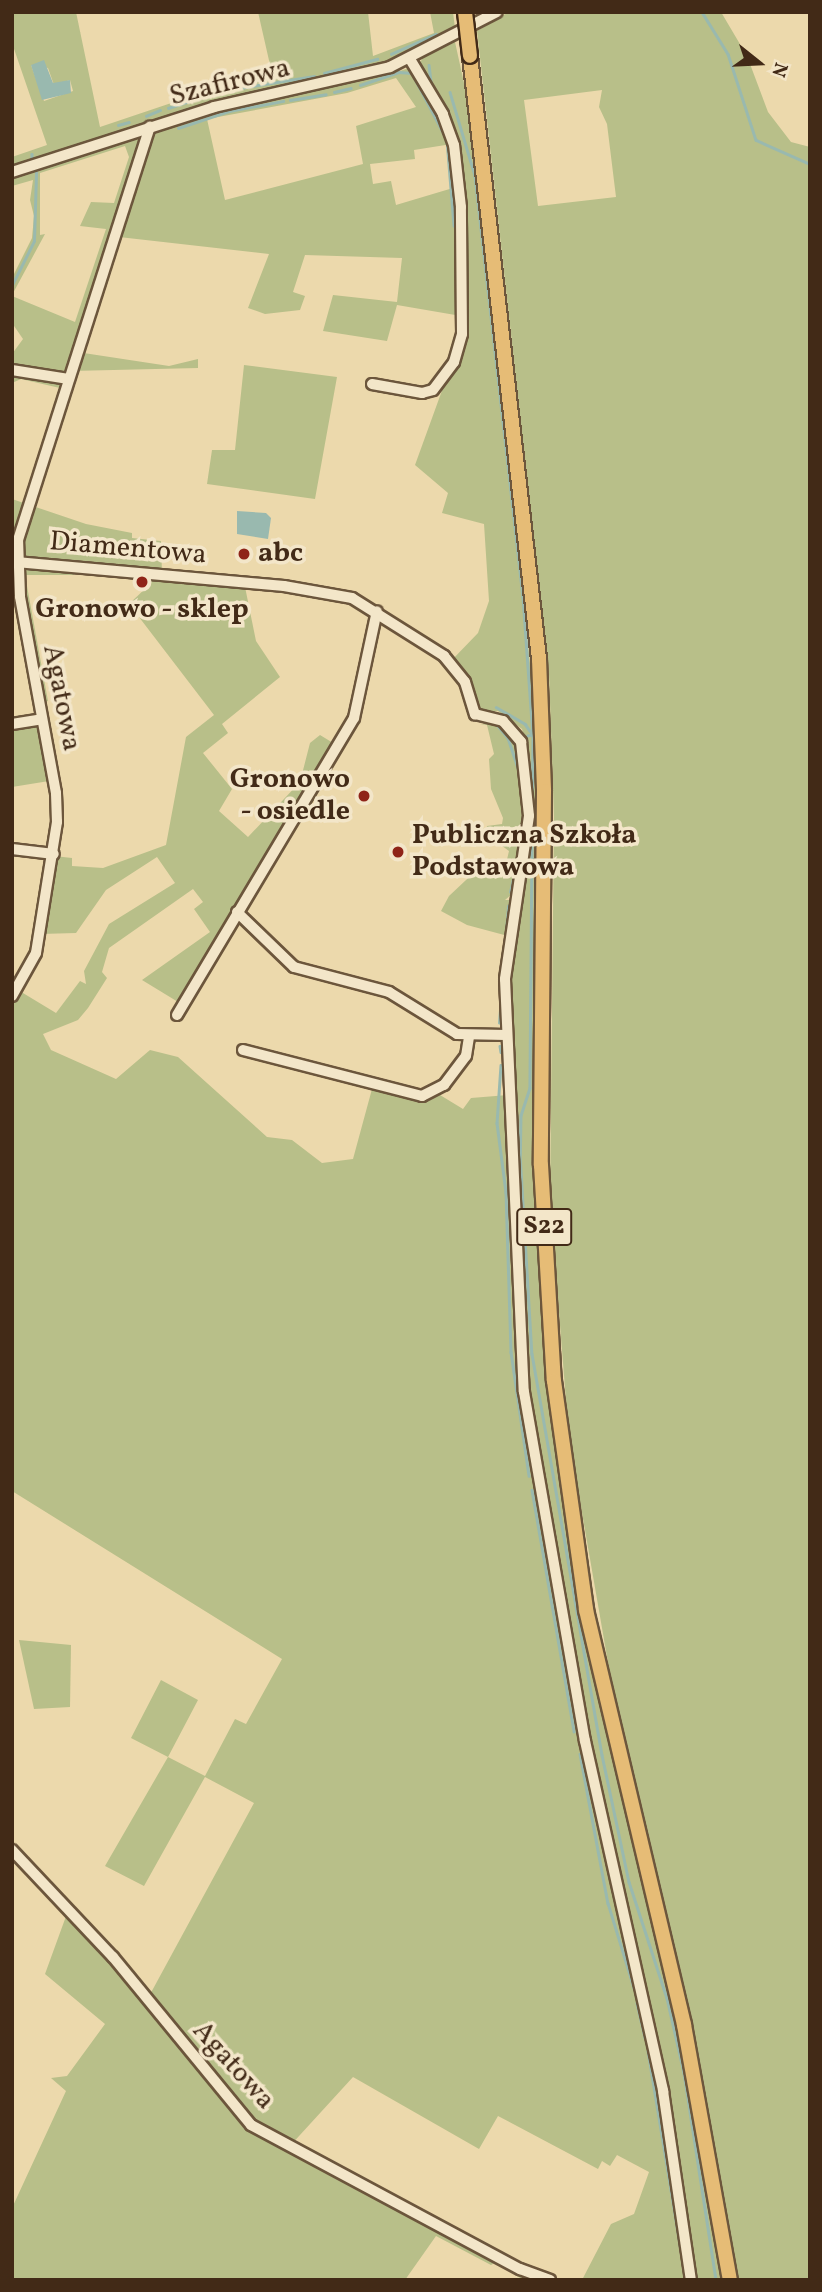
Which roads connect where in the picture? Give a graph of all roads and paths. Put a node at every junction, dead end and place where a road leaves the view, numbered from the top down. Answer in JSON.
{"nodes":[{"id":1,"x":465,"y":12,"type":"edge"},
{"id":2,"x":496,"y":12,"type":"edge"},
{"id":3,"x":410,"y":59,"type":"junction"},
{"id":4,"x":150,"y":127,"type":"junction"},
{"id":5,"x":12,"y":172,"type":"edge"},
{"id":6,"x":12,"y":370,"type":"edge"},
{"id":7,"x":68,"y":379,"type":"junction"},
{"id":8,"x":372,"y":384,"type":"dead end"},
{"id":9,"x":16,"y":562,"type":"junction"},
{"id":10,"x":377,"y":611,"type":"junction"},
{"id":11,"x":42,"y":719,"type":"junction"},
{"id":12,"x":12,"y":724,"type":"edge"},
{"id":13,"x":12,"y":849,"type":"edge"},
{"id":14,"x":54,"y":854,"type":"junction"},
{"id":15,"x":237,"y":912,"type":"junction"},
{"id":16,"x":12,"y":996,"type":"edge"},
{"id":17,"x":177,"y":1015,"type":"dead end"},
{"id":18,"x":506,"y":1035,"type":"junction"},
{"id":19,"x":469,"y":1036,"type":"junction"},
{"id":20,"x":243,"y":1050,"type":"dead end"},
{"id":21,"x":12,"y":1850,"type":"edge"},
{"id":22,"x":550,"y":2280,"type":"edge"},
{"id":23,"x":691,"y":2280,"type":"edge"},
{"id":24,"x":730,"y":2280,"type":"edge"}],
"edges":[{"from":1,"to":24,"type":"highway","number":"S22","bridge":true},
{"from":2,"to":3,"type":"street","name":"Szafirowa"},
{"from":3,"to":4,"type":"street","name":"Szafirowa"},
{"from":3,"to":8,"type":"street"},
{"from":4,"to":5,"type":"street","name":"Szafirowa"},
{"from":4,"to":7,"type":"street","name":"Agatowa"},
{"from":6,"to":7,"type":"street"},
{"from":7,"to":9,"type":"street","name":"Agatowa"},
{"from":9,"to":10,"type":"street","name":"Diamentowa"},
{"from":9,"to":11,"type":"street","name":"Agatowa"},
{"from":10,"to":15,"type":"street"},
{"from":10,"to":18,"type":"street","name":"Diamentowa"},
{"from":11,"to":12,"type":"street"},
{"from":11,"to":14,"type":"street","name":"Agatowa"},
{"from":13,"to":14,"type":"street"},
{"from":14,"to":16,"type":"street","name":"Agatowa"},
{"from":15,"to":17,"type":"street"},
{"from":15,"to":19,"type":"street"},
{"from":18,"to":19,"type":"street"},
{"from":18,"to":23,"type":"street"},
{"from":19,"to":20,"type":"street"},
{"from":21,"to":22,"type":"street","name":"Agatowa"}]}
